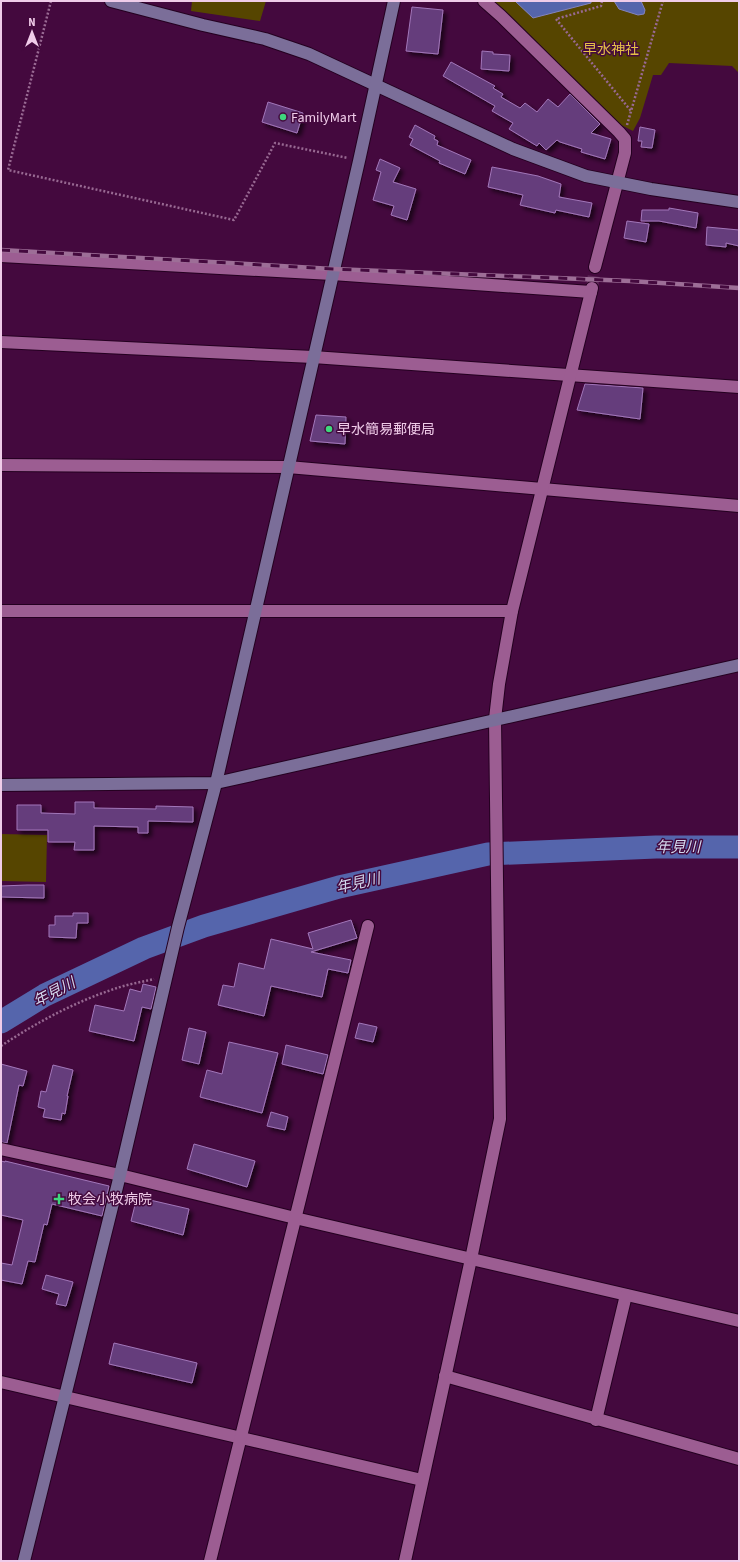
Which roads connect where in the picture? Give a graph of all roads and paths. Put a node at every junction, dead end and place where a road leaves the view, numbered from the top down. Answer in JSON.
{"nodes":[{"id":1,"x":51,"y":1,"type":"edge"},
{"id":2,"x":110,"y":1,"type":"edge"},
{"id":3,"x":394,"y":1,"type":"edge"},
{"id":4,"x":484,"y":1,"type":"edge"},
{"id":5,"x":602,"y":1,"type":"edge"},
{"id":6,"x":662,"y":1,"type":"edge"},
{"id":7,"x":376,"y":85,"type":"junction"},
{"id":8,"x":631,"y":111,"type":"junction"},
{"id":9,"x":622,"y":136,"type":"junction"},
{"id":10,"x":359,"y":160,"type":"junction"},
{"id":11,"x":618,"y":183,"type":"junction"},
{"id":12,"x":739,"y":202,"type":"edge"},
{"id":13,"x":1,"y":256,"type":"edge"},
{"id":14,"x":595,"y":267,"type":"tunnel mouth"},
{"id":15,"x":332,"y":274,"type":"junction"},
{"id":16,"x":1,"y":342,"type":"edge"},
{"id":17,"x":313,"y":357,"type":"junction"},
{"id":18,"x":570,"y":375,"type":"junction"},
{"id":19,"x":739,"y":387,"type":"edge"},
{"id":20,"x":1,"y":465,"type":"edge"},
{"id":21,"x":288,"y":467,"type":"junction"},
{"id":22,"x":542,"y":489,"type":"junction"},
{"id":23,"x":739,"y":506,"type":"edge"},
{"id":24,"x":1,"y":611,"type":"edge"},
{"id":25,"x":512,"y":611,"type":"junction"},
{"id":26,"x":256,"y":612,"type":"junction"},
{"id":27,"x":739,"y":665,"type":"edge"},
{"id":28,"x":495,"y":719,"type":"junction"},
{"id":29,"x":216,"y":783,"type":"junction"},
{"id":30,"x":1,"y":785,"type":"edge"},
{"id":31,"x":368,"y":926,"type":"dead end"},
{"id":32,"x":168,"y":973,"type":"junction"},
{"id":33,"x":1,"y":1046,"type":"edge"},
{"id":34,"x":1,"y":1149,"type":"edge"},
{"id":35,"x":120,"y":1175,"type":"junction"},
{"id":36,"x":295,"y":1218,"type":"junction"},
{"id":37,"x":471,"y":1258,"type":"junction"},
{"id":38,"x":626,"y":1295,"type":"junction"},
{"id":39,"x":739,"y":1321,"type":"edge"},
{"id":40,"x":445,"y":1376,"type":"junction"},
{"id":41,"x":1,"y":1382,"type":"edge"},
{"id":42,"x":64,"y":1397,"type":"junction"},
{"id":43,"x":596,"y":1420,"type":"junction"},
{"id":44,"x":242,"y":1437,"type":"junction"},
{"id":45,"x":739,"y":1459,"type":"edge"},
{"id":46,"x":422,"y":1480,"type":"junction"},
{"id":47,"x":24,"y":1561,"type":"edge"},
{"id":48,"x":210,"y":1561,"type":"edge"},
{"id":49,"x":405,"y":1561,"type":"edge"}],
"edges":[{"from":1,"to":10,"type":"path"},
{"from":2,"to":7,"type":"street"},
{"from":3,"to":7,"type":"street"},
{"from":4,"to":9,"type":"street"},
{"from":5,"to":8,"type":"path"},
{"from":6,"to":8,"type":"path"},
{"from":7,"to":10,"type":"street"},
{"from":7,"to":11,"type":"street"},
{"from":8,"to":9,"type":"path"},
{"from":9,"to":11,"type":"street"},
{"from":10,"to":15,"type":"street"},
{"from":11,"to":12,"type":"street"},
{"from":11,"to":14,"type":"street"},
{"from":13,"to":15,"type":"street"},
{"from":15,"to":17,"type":"street"},
{"from":15,"to":18,"type":"street"},
{"from":16,"to":17,"type":"street"},
{"from":17,"to":18,"type":"street"},
{"from":17,"to":21,"type":"street"},
{"from":18,"to":19,"type":"street"},
{"from":18,"to":22,"type":"street"},
{"from":20,"to":21,"type":"street"},
{"from":21,"to":22,"type":"street"},
{"from":21,"to":26,"type":"street"},
{"from":22,"to":23,"type":"street"},
{"from":22,"to":25,"type":"street"},
{"from":24,"to":26,"type":"street"},
{"from":25,"to":26,"type":"street"},
{"from":25,"to":28,"type":"street"},
{"from":26,"to":29,"type":"street"},
{"from":27,"to":28,"type":"street"},
{"from":28,"to":29,"type":"street"},
{"from":28,"to":37,"type":"street"},
{"from":29,"to":30,"type":"street"},
{"from":29,"to":32,"type":"street"},
{"from":31,"to":36,"type":"street"},
{"from":32,"to":33,"type":"path"},
{"from":32,"to":35,"type":"street"},
{"from":34,"to":35,"type":"street"},
{"from":35,"to":36,"type":"street"},
{"from":35,"to":42,"type":"street"},
{"from":36,"to":37,"type":"street"},
{"from":36,"to":44,"type":"street"},
{"from":37,"to":38,"type":"street"},
{"from":37,"to":40,"type":"street"},
{"from":38,"to":39,"type":"street"},
{"from":38,"to":43,"type":"street"},
{"from":40,"to":43,"type":"street"},
{"from":40,"to":46,"type":"street"},
{"from":41,"to":42,"type":"street"},
{"from":42,"to":44,"type":"street"},
{"from":42,"to":47,"type":"street"},
{"from":43,"to":45,"type":"street"},
{"from":44,"to":46,"type":"street"},
{"from":44,"to":48,"type":"street"},
{"from":46,"to":49,"type":"street"}]}
